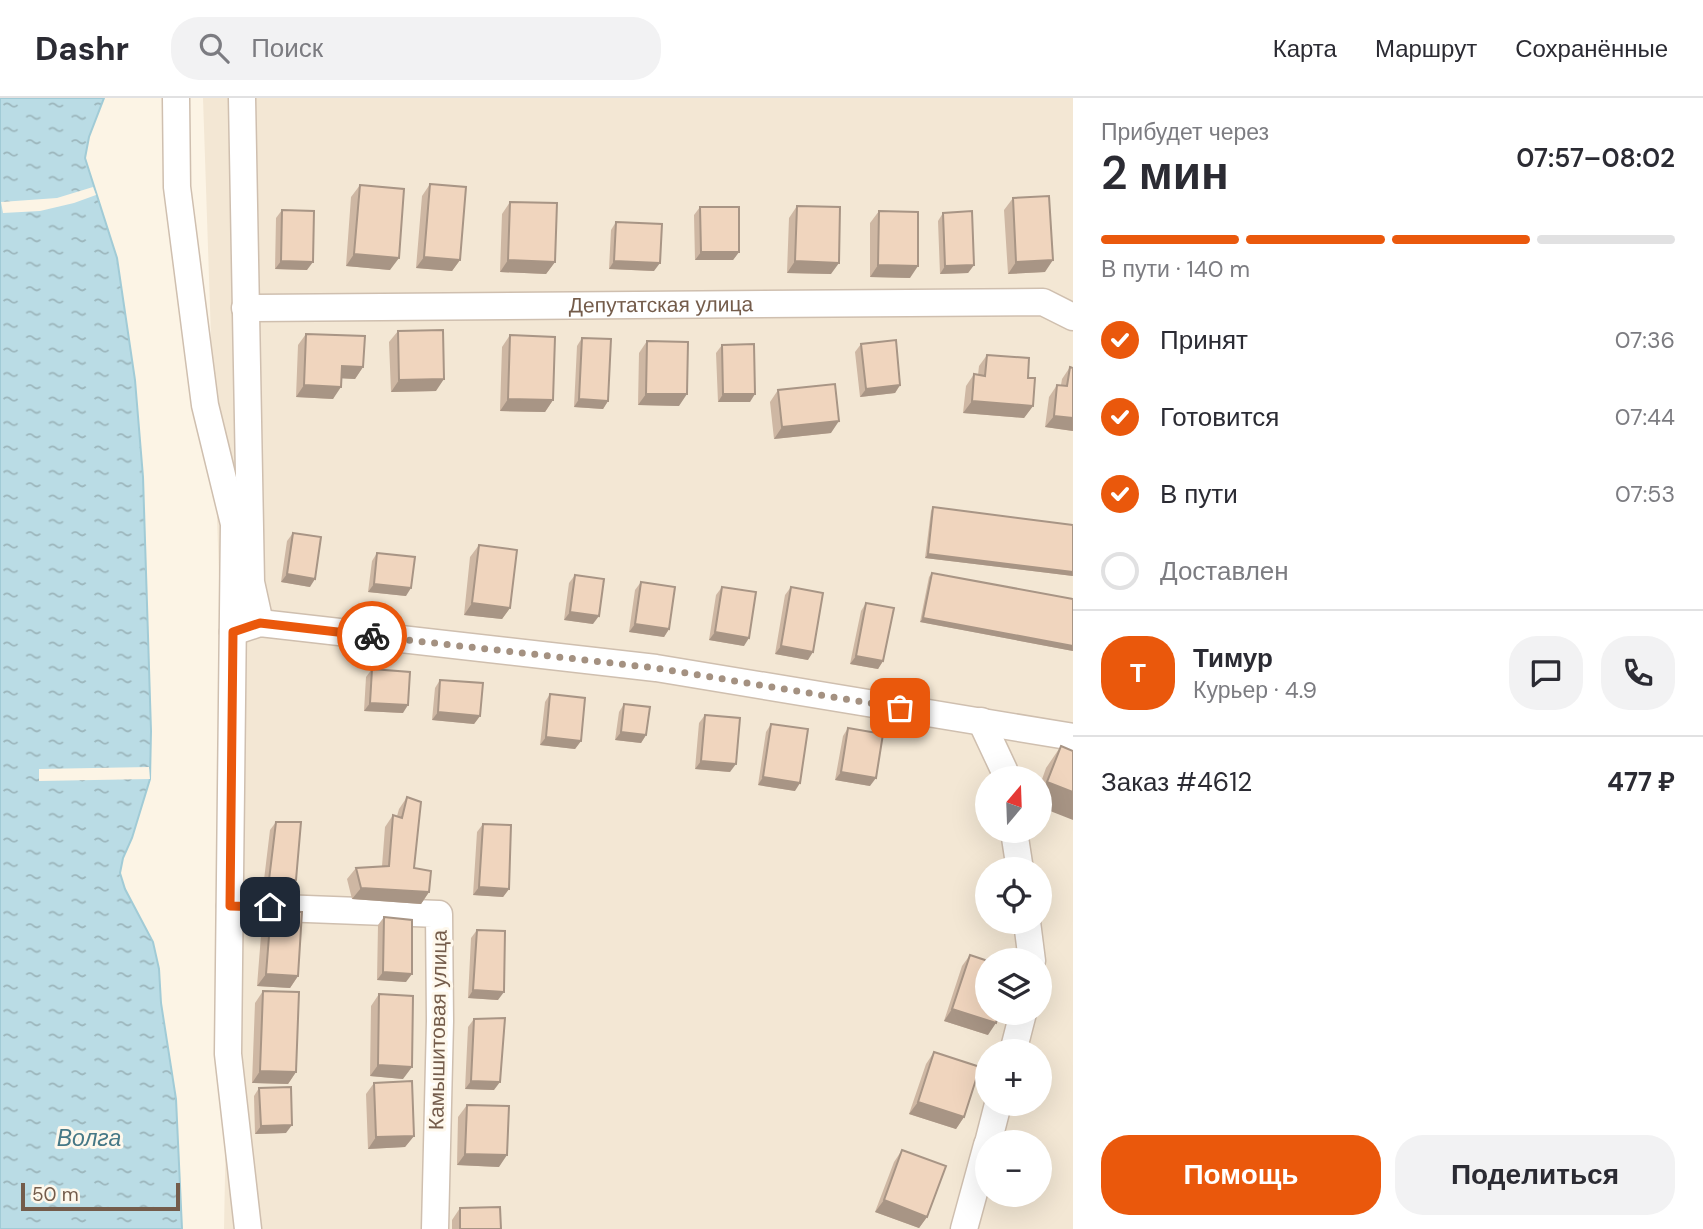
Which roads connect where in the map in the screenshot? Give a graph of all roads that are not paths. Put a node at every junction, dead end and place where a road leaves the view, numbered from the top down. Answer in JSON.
{"nodes":[{"id":1,"x":176,"y":98,"type":"edge"},
{"id":2,"x":242,"y":98,"type":"edge"},
{"id":3,"x":245,"y":308,"type":"junction"},
{"id":4,"x":1073,"y":317,"type":"edge"},
{"id":5,"x":260,"y":623,"type":"junction"},
{"id":6,"x":233,"y":632,"type":"junction"},
{"id":7,"x":981,"y":721,"type":"junction"},
{"id":8,"x":1073,"y":737,"type":"edge"},
{"id":9,"x":1002,"y":766,"type":"edge"},
{"id":10,"x":230,"y":906,"type":"junction"},
{"id":11,"x":975,"y":1188,"type":"edge"},
{"id":12,"x":248,"y":1229,"type":"edge"},
{"id":13,"x":435,"y":1229,"type":"edge"},
{"id":14,"x":964,"y":1229,"type":"edge"}],
"edges":[{"from":1,"to":6,"type":"street"},
{"from":2,"to":3,"type":"street"},
{"from":3,"to":4,"type":"street","name":"Депутатская улица"},
{"from":3,"to":5,"type":"street"},
{"from":5,"to":6,"type":"street"},
{"from":5,"to":7,"type":"street"},
{"from":6,"to":10,"type":"street"},
{"from":7,"to":8,"type":"street"},
{"from":7,"to":9,"type":"street"},
{"from":10,"to":12,"type":"street"},
{"from":10,"to":13,"type":"street","name":"Камышитовая улица"},
{"from":11,"to":14,"type":"street"}]}
